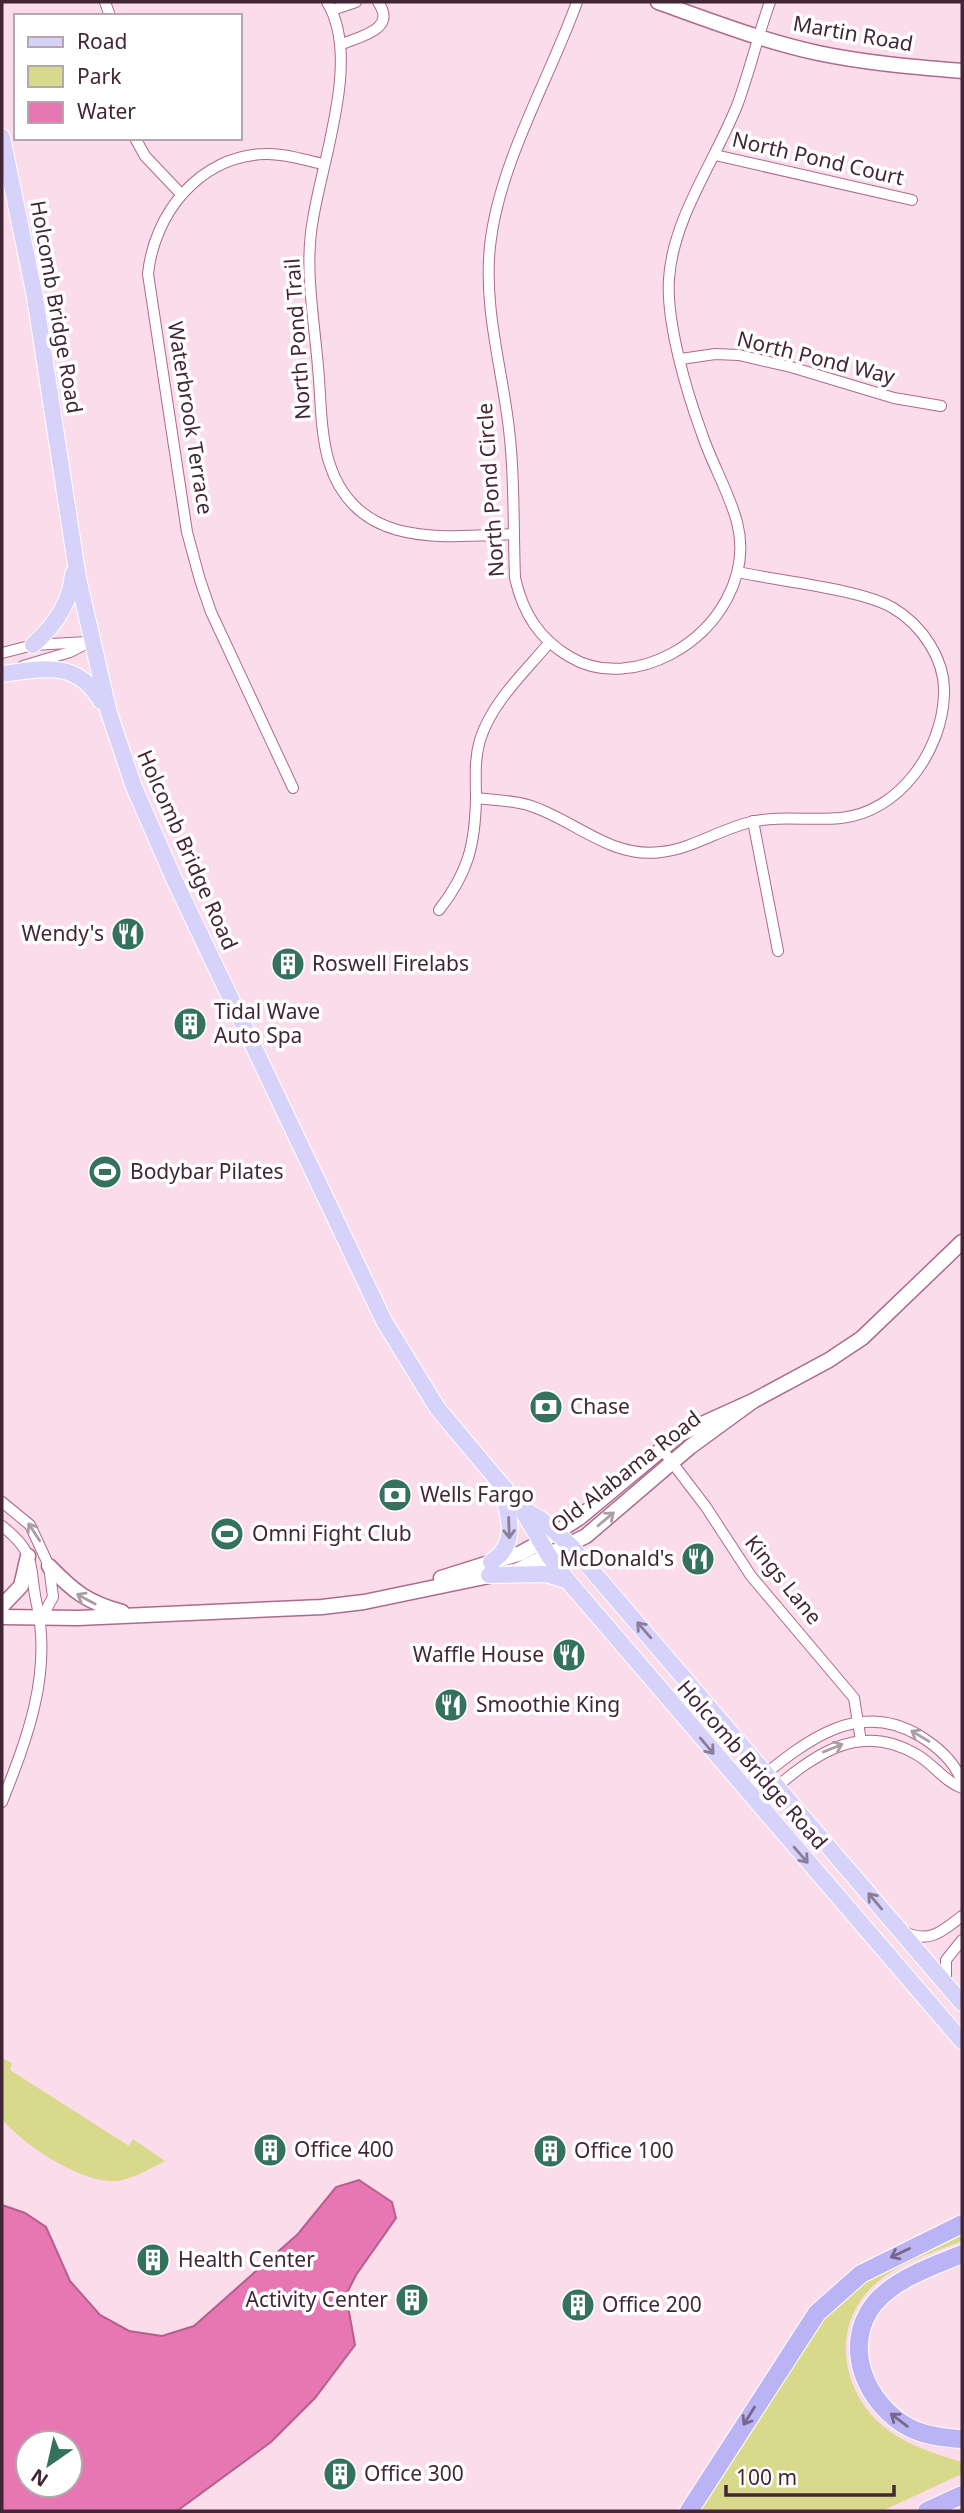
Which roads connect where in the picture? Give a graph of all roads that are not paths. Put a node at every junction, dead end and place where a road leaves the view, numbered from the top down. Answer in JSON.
{"nodes":[{"id":1,"x":356,"y":2,"type":"edge"},
{"id":2,"x":378,"y":2,"type":"edge"},
{"id":3,"x":577,"y":2,"type":"edge"},
{"id":4,"x":659,"y":2,"type":"edge"},
{"id":5,"x":769,"y":2,"type":"edge"},
{"id":6,"x":329,"y":6,"type":"edge"},
{"id":7,"x":758,"y":38,"type":"junction"},
{"id":8,"x":342,"y":44,"type":"junction"},
{"id":9,"x":962,"y":71,"type":"edge"},
{"id":10,"x":2,"y":137,"type":"edge"},
{"id":11,"x":136,"y":140,"type":"edge"},
{"id":12,"x":715,"y":155,"type":"junction"},
{"id":13,"x":323,"y":164,"type":"junction"},
{"id":14,"x":181,"y":194,"type":"junction"},
{"id":15,"x":912,"y":200,"type":"dead end"},
{"id":16,"x":681,"y":359,"type":"junction"},
{"id":17,"x":941,"y":406,"type":"dead end"},
{"id":18,"x":513,"y":534,"type":"junction"},
{"id":19,"x":74,"y":557,"type":"junction"},
{"id":20,"x":738,"y":572,"type":"junction"},
{"id":21,"x":92,"y":641,"type":"junction"},
{"id":22,"x":549,"y":643,"type":"junction"},
{"id":23,"x":33,"y":645,"type":"junction"},
{"id":24,"x":2,"y":653,"type":"edge"},
{"id":25,"x":2,"y":674,"type":"edge"},
{"id":26,"x":108,"y":713,"type":"junction"},
{"id":27,"x":293,"y":788,"type":"dead end"},
{"id":28,"x":476,"y":798,"type":"junction"},
{"id":29,"x":754,"y":821,"type":"junction"},
{"id":30,"x":439,"y":909,"type":"dead end"},
{"id":31,"x":778,"y":951,"type":"dead end"},
{"id":32,"x":962,"y":1242,"type":"edge"},
{"id":33,"x":753,"y":1401,"type":"junction"},
{"id":34,"x":661,"y":1448,"type":"junction"},
{"id":35,"x":672,"y":1461,"type":"junction"},
{"id":36,"x":502,"y":1486,"type":"junction"},
{"id":37,"x":2,"y":1502,"type":"edge"},
{"id":38,"x":521,"y":1508,"type":"junction"},
{"id":39,"x":2,"y":1526,"type":"edge"},
{"id":40,"x":557,"y":1532,"type":"junction"},
{"id":41,"x":571,"y":1546,"type":"junction"},
{"id":42,"x":545,"y":1549,"type":"junction"},
{"id":43,"x":27,"y":1556,"type":"junction"},
{"id":44,"x":49,"y":1566,"type":"junction"},
{"id":45,"x":490,"y":1569,"type":"junction"},
{"id":46,"x":568,"y":1581,"type":"junction"},
{"id":47,"x":2,"y":1606,"type":"edge"},
{"id":48,"x":133,"y":1616,"type":"junction"},
{"id":49,"x":2,"y":1617,"type":"edge"},
{"id":50,"x":41,"y":1619,"type":"junction"},
{"id":51,"x":859,"y":1721,"type":"junction"},
{"id":52,"x":861,"y":1741,"type":"junction"},
{"id":53,"x":766,"y":1773,"type":"junction"},
{"id":54,"x":962,"y":1782,"type":"edge"},
{"id":55,"x":777,"y":1786,"type":"junction"},
{"id":56,"x":962,"y":1788,"type":"edge"},
{"id":57,"x":745,"y":1790,"type":"junction"},
{"id":58,"x":2,"y":1802,"type":"edge"},
{"id":59,"x":757,"y":1804,"type":"junction"},
{"id":60,"x":962,"y":1916,"type":"edge"},
{"id":61,"x":899,"y":1929,"type":"junction"},
{"id":62,"x":962,"y":1940,"type":"edge"},
{"id":63,"x":946,"y":1985,"type":"junction"},
{"id":64,"x":962,"y":2003,"type":"edge"},
{"id":65,"x":962,"y":2041,"type":"edge"},
{"id":66,"x":962,"y":2224,"type":"edge"},
{"id":67,"x":962,"y":2253,"type":"edge"},
{"id":68,"x":962,"y":2439,"type":"edge"},
{"id":69,"x":962,"y":2495,"type":"edge"},
{"id":70,"x":689,"y":2511,"type":"edge"},
{"id":71,"x":927,"y":2511,"type":"edge"}],
"edges":[{"from":1,"to":6,"type":"street"},
{"from":2,"to":8,"type":"street"},
{"from":3,"to":18,"type":"street","name":"North Pond Circle"},
{"from":4,"to":7,"type":"street","name":"Martin Road"},
{"from":5,"to":7,"type":"street","name":"North Pond Circle"},
{"from":6,"to":8,"type":"street","name":"North Pond Trail"},
{"from":7,"to":9,"type":"street","name":"Martin Road"},
{"from":7,"to":12,"type":"street","name":"North Pond Circle"},
{"from":8,"to":13,"type":"street","name":"North Pond Trail"},
{"from":10,"to":19,"type":"main road","name":"Holcomb Bridge Road"},
{"from":11,"to":14,"type":"street"},
{"from":12,"to":15,"type":"street","name":"North Pond Court"},
{"from":12,"to":16,"type":"street","name":"North Pond Circle"},
{"from":13,"to":14,"type":"street","name":"Waterbrook Terrace"},
{"from":13,"to":18,"type":"street","name":"North Pond Trail"},
{"from":14,"to":27,"type":"street","name":"Waterbrook Terrace"},
{"from":16,"to":17,"type":"street","name":"North Pond Way"},
{"from":16,"to":20,"type":"street","name":"North Pond Circle"},
{"from":18,"to":22,"type":"street","name":"North Pond Circle"},
{"from":19,"to":21,"type":"main road","name":"Holcomb Bridge Road"},
{"from":19,"to":23,"type":"main road"},
{"from":20,"to":22,"type":"street","name":"North Pond Circle"},
{"from":20,"to":29,"type":"street"},
{"from":21,"to":23,"type":"street"},
{"from":21,"to":25,"type":"street"},
{"from":21,"to":26,"type":"main road","name":"Holcomb Bridge Road"},
{"from":22,"to":28,"type":"street"},
{"from":23,"to":24,"type":"street"},
{"from":25,"to":26,"type":"main road"},
{"from":26,"to":36,"type":"main road","name":"Holcomb Bridge Road"},
{"from":28,"to":29,"type":"street"},
{"from":28,"to":30,"type":"street"},
{"from":29,"to":31,"type":"street"},
{"from":32,"to":33,"type":"street","name":"Old Alabama Road"},
{"from":33,"to":34,"type":"street","name":"Old Alabama Road"},
{"from":33,"to":35,"type":"street","name":"Old Alabama Road"},
{"from":34,"to":35,"type":"street","name":"Kings Lane"},
{"from":34,"to":40,"type":"street","name":"Old Alabama Road"},
{"from":41,"to":35,"type":"street","name":"Old Alabama Road","one_way":true},
{"from":35,"to":51,"type":"street","name":"Kings Lane"},
{"from":36,"to":38,"type":"main road","name":"Holcomb Bridge Road"},
{"from":36,"to":45,"type":"main road","one_way":true},
{"from":44,"to":37,"type":"street","one_way":true},
{"from":38,"to":40,"type":"main road","name":"Holcomb Bridge Road"},
{"from":38,"to":42,"type":"main road","name":"Holcomb Bridge Road"},
{"from":39,"to":43,"type":"street"},
{"from":40,"to":41,"type":"main road","name":"Holcomb Bridge Road"},
{"from":40,"to":42,"type":"street","name":"Old Alabama Road"},
{"from":41,"to":42,"type":"street","name":"Old Alabama Road"},
{"from":53,"to":41,"type":"main road","name":"Holcomb Bridge Road","one_way":true},
{"from":42,"to":45,"type":"street","name":"Old Alabama Road"},
{"from":42,"to":46,"type":"main road","name":"Holcomb Bridge Road"},
{"from":43,"to":47,"type":"street"},
{"from":43,"to":50,"type":"street"},
{"from":48,"to":44,"type":"street","one_way":true},
{"from":44,"to":50,"type":"street"},
{"from":45,"to":46,"type":"main road"},
{"from":45,"to":48,"type":"street","name":"Old Alabama Road"},
{"from":46,"to":57,"type":"main road","name":"Holcomb Bridge Road","one_way":true},
{"from":48,"to":50,"type":"street","name":"Old Alabama Road"},
{"from":49,"to":50,"type":"street","name":"Old Alabama Road"},
{"from":50,"to":58,"type":"street"},
{"from":51,"to":52,"type":"street","name":"Kings Lane"},
{"from":51,"to":53,"type":"street"},
{"from":54,"to":51,"type":"street","one_way":true},
{"from":55,"to":52,"type":"street","one_way":true},
{"from":52,"to":56,"type":"street"},
{"from":53,"to":55,"type":"main road","name":"Holcomb Bridge Road"},
{"from":53,"to":57,"type":"street"},
{"from":55,"to":59,"type":"street"},
{"from":61,"to":55,"type":"main road","name":"Holcomb Bridge Road","one_way":true},
{"from":57,"to":59,"type":"main road","name":"Holcomb Bridge Road"},
{"from":59,"to":65,"type":"main road","name":"Holcomb Bridge Road","one_way":true},
{"from":60,"to":61,"type":"street"},
{"from":61,"to":63,"type":"main road","name":"Holcomb Bridge Road"},
{"from":62,"to":63,"type":"street"},
{"from":63,"to":64,"type":"main road","name":"Holcomb Bridge Road"},
{"from":66,"to":70,"type":"highway","one_way":true},
{"from":68,"to":67,"type":"highway","one_way":true},
{"from":69,"to":71,"type":"highway"}]}
